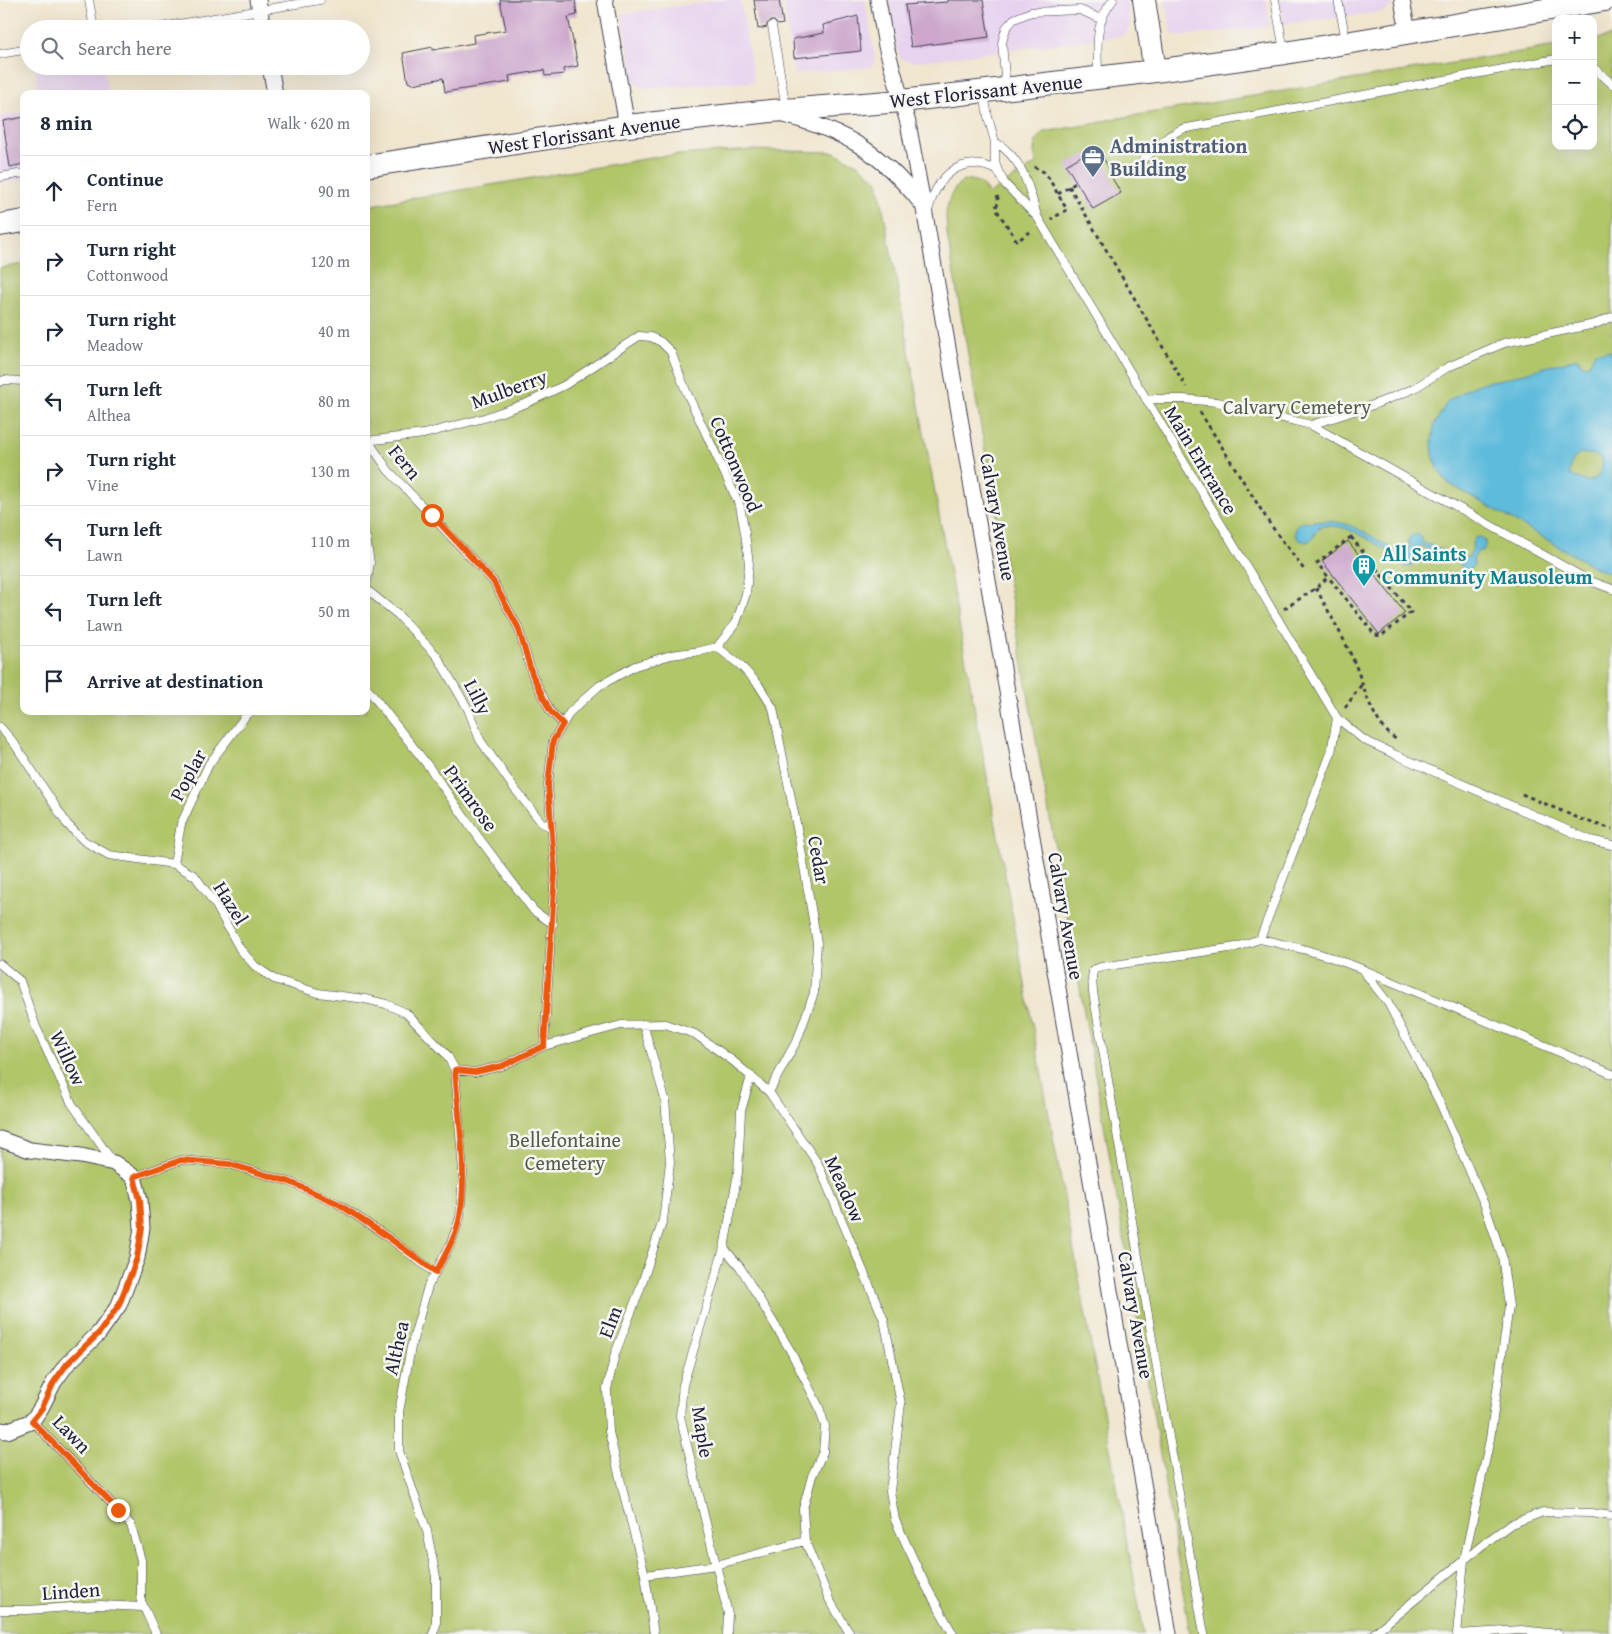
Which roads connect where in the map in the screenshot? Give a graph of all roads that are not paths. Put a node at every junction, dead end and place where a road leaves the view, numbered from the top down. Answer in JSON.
{"nodes":[{"id":1,"x":88,"y":0,"type":"edge"},
{"id":2,"x":320,"y":0,"type":"edge"},
{"id":3,"x":604,"y":0,"type":"edge"},
{"id":4,"x":878,"y":0,"type":"edge"},
{"id":5,"x":1113,"y":0,"type":"edge"},
{"id":6,"x":1144,"y":0,"type":"edge"},
{"id":7,"x":1275,"y":0,"type":"edge"},
{"id":8,"x":1338,"y":0,"type":"edge"},
{"id":9,"x":1402,"y":0,"type":"edge"},
{"id":10,"x":1604,"y":0,"type":"edge"},
{"id":11,"x":259,"y":5,"type":"edge"},
{"id":12,"x":1540,"y":5,"type":"edge"},
{"id":13,"x":1101,"y":19,"type":"junction"},
{"id":14,"x":92,"y":20,"type":"edge"},
{"id":15,"x":190,"y":20,"type":"edge"},
{"id":16,"x":262,"y":20,"type":"edge"},
{"id":17,"x":772,"y":26,"type":"dead end"},
{"id":18,"x":1408,"y":33,"type":"junction"},
{"id":19,"x":1347,"y":43,"type":"junction"},
{"id":20,"x":20,"y":51,"type":"edge"},
{"id":21,"x":1285,"y":53,"type":"junction"},
{"id":22,"x":0,"y":54,"type":"edge"},
{"id":23,"x":1552,"y":60,"type":"edge"},
{"id":24,"x":1155,"y":71,"type":"junction"},
{"id":25,"x":1597,"y":71,"type":"edge"},
{"id":26,"x":272,"y":75,"type":"edge"},
{"id":27,"x":1098,"y":78,"type":"junction"},
{"id":28,"x":1612,"y":84,"type":"edge"},
{"id":29,"x":1006,"y":89,"type":"junction"},
{"id":30,"x":274,"y":90,"type":"edge"},
{"id":31,"x":984,"y":92,"type":"junction"},
{"id":32,"x":902,"y":101,"type":"junction"},
{"id":33,"x":778,"y":111,"type":"junction"},
{"id":34,"x":627,"y":126,"type":"junction"},
{"id":35,"x":995,"y":142,"type":"junction"},
{"id":36,"x":1143,"y":160,"type":"dead end"},
{"id":37,"x":370,"y":165,"type":"edge"},
{"id":38,"x":998,"y":171,"type":"junction"},
{"id":39,"x":20,"y":174,"type":"edge"},
{"id":40,"x":0,"y":177,"type":"edge"},
{"id":41,"x":924,"y":213,"type":"junction"},
{"id":42,"x":1038,"y":218,"type":"junction"},
{"id":43,"x":20,"y":222,"type":"edge"},
{"id":44,"x":0,"y":224,"type":"edge"},
{"id":45,"x":1612,"y":317,"type":"edge"},
{"id":46,"x":651,"y":337,"type":"joint"},
{"id":47,"x":20,"y":381,"type":"edge"},
{"id":48,"x":0,"y":382,"type":"edge"},
{"id":49,"x":1146,"y":399,"type":"junction"},
{"id":50,"x":1311,"y":426,"type":"junction"},
{"id":51,"x":370,"y":442,"type":"edge"},
{"id":52,"x":370,"y":445,"type":"edge"},
{"id":53,"x":1612,"y":589,"type":"edge"},
{"id":54,"x":370,"y":590,"type":"edge"},
{"id":55,"x":717,"y":647,"type":"junction"},
{"id":56,"x":370,"y":692,"type":"edge"},
{"id":57,"x":246,"y":715,"type":"edge"},
{"id":58,"x":1337,"y":718,"type":"junction"},
{"id":59,"x":563,"y":724,"type":"junction"},
{"id":60,"x":0,"y":727,"type":"edge"},
{"id":61,"x":551,"y":827,"type":"junction"},
{"id":62,"x":1612,"y":845,"type":"edge"},
{"id":63,"x":174,"y":864,"type":"junction"},
{"id":64,"x":553,"y":924,"type":"junction"},
{"id":65,"x":1260,"y":939,"type":"junction"},
{"id":66,"x":0,"y":964,"type":"edge"},
{"id":67,"x":1362,"y":969,"type":"junction"},
{"id":68,"x":643,"y":1024,"type":"junction"},
{"id":69,"x":544,"y":1046,"type":"junction"},
{"id":70,"x":455,"y":1070,"type":"junction"},
{"id":71,"x":1612,"y":1074,"type":"edge"},
{"id":72,"x":751,"y":1076,"type":"junction"},
{"id":73,"x":769,"y":1092,"type":"junction"},
{"id":74,"x":0,"y":1139,"type":"edge"},
{"id":75,"x":114,"y":1163,"type":"junction"},
{"id":76,"x":134,"y":1177,"type":"junction"},
{"id":77,"x":724,"y":1248,"type":"junction"},
{"id":78,"x":436,"y":1272,"type":"junction"},
{"id":79,"x":32,"y":1421,"type":"junction"},
{"id":80,"x":0,"y":1430,"type":"edge"},
{"id":81,"x":1612,"y":1516,"type":"edge"},
{"id":82,"x":805,"y":1541,"type":"junction"},
{"id":83,"x":1464,"y":1560,"type":"junction"},
{"id":84,"x":716,"y":1565,"type":"junction"},
{"id":85,"x":646,"y":1575,"type":"junction"},
{"id":86,"x":143,"y":1607,"type":"junction"},
{"id":87,"x":0,"y":1610,"type":"edge"},
{"id":88,"x":156,"y":1634,"type":"edge"},
{"id":89,"x":434,"y":1634,"type":"edge"},
{"id":90,"x":654,"y":1634,"type":"edge"},
{"id":91,"x":727,"y":1634,"type":"edge"},
{"id":92,"x":850,"y":1634,"type":"edge"},
{"id":93,"x":953,"y":1634,"type":"edge"},
{"id":94,"x":1169,"y":1634,"type":"edge"},
{"id":95,"x":1204,"y":1634,"type":"edge"},
{"id":96,"x":1373,"y":1634,"type":"edge"},
{"id":97,"x":1558,"y":1634,"type":"edge"}],
"edges":[{"from":1,"to":14,"type":"lane"},
{"from":2,"to":11,"type":"lane"},
{"from":3,"to":34,"type":"street"},
{"from":4,"to":32,"type":"street","name":"Calvary Avenue"},
{"from":5,"to":13,"type":"lane"},
{"from":6,"to":24,"type":"main road"},
{"from":7,"to":21,"type":"lane"},
{"from":8,"to":19,"type":"lane"},
{"from":9,"to":18,"type":"street"},
{"from":10,"to":12,"type":"main road","name":"West Florissant Avenue"},
{"from":11,"to":15,"type":"lane"},
{"from":11,"to":16,"type":"street"},
{"from":12,"to":18,"type":"main road","name":"West Florissant Avenue"},
{"from":13,"to":27,"type":"lane"},
{"from":13,"to":29,"type":"lane"},
{"from":17,"to":33,"type":"lane"},
{"from":18,"to":19,"type":"main road","name":"West Florissant Avenue"},
{"from":19,"to":21,"type":"main road","name":"West Florissant Avenue"},
{"from":20,"to":22,"type":"lane"},
{"from":21,"to":24,"type":"main road","name":"West Florissant Avenue"},
{"from":23,"to":36,"type":"lane"},
{"from":24,"to":27,"type":"main road","name":"West Florissant Avenue"},
{"from":25,"to":28,"type":"lane"},
{"from":26,"to":30,"type":"street"},
{"from":27,"to":29,"type":"main road","name":"West Florissant Avenue"},
{"from":29,"to":31,"type":"main road","name":"West Florissant Avenue"},
{"from":31,"to":32,"type":"main road","name":"West Florissant Avenue"},
{"from":31,"to":35,"type":"lane","name":"Main Entrance"},
{"from":32,"to":33,"type":"main road","name":"West Florissant Avenue"},
{"from":32,"to":41,"type":"street","name":"Calvary Avenue"},
{"from":33,"to":34,"type":"main road","name":"West Florissant Avenue"},
{"from":33,"to":41,"type":"street"},
{"from":34,"to":37,"type":"main road","name":"West Florissant Avenue"},
{"from":35,"to":38,"type":"lane","name":"Main Entrance"},
{"from":35,"to":42,"type":"lane","name":"Main Entrance"},
{"from":38,"to":41,"type":"lane"},
{"from":38,"to":42,"type":"lane","name":"Main Entrance"},
{"from":39,"to":40,"type":"lane"},
{"from":41,"to":94,"type":"street","name":"Calvary Avenue"},
{"from":42,"to":49,"type":"lane","name":"Main Entrance"},
{"from":43,"to":44,"type":"main road"},
{"from":45,"to":50,"type":"lane"},
{"from":46,"to":51,"type":"lane","name":"Mulberry"},
{"from":46,"to":55,"type":"lane","name":"Cottonwood"},
{"from":47,"to":48,"type":"lane"},
{"from":49,"to":50,"type":"lane"},
{"from":49,"to":58,"type":"lane","name":"Main Entrance"},
{"from":50,"to":53,"type":"lane"},
{"from":52,"to":59,"type":"lane","name":"Fern"},
{"from":54,"to":61,"type":"lane","name":"Lilly"},
{"from":55,"to":59,"type":"lane"},
{"from":55,"to":73,"type":"lane","name":"Cedar"},
{"from":56,"to":64,"type":"lane","name":"Primrose"},
{"from":57,"to":63,"type":"lane","name":"Poplar"},
{"from":58,"to":62,"type":"lane","name":"Main Entrance"},
{"from":58,"to":65,"type":"lane"},
{"from":59,"to":61,"type":"lane"},
{"from":60,"to":63,"type":"lane","name":"Hazel"},
{"from":61,"to":64,"type":"lane"},
{"from":63,"to":70,"type":"lane","name":"Hazel"},
{"from":64,"to":69,"type":"lane"},
{"from":65,"to":67,"type":"lane"},
{"from":65,"to":95,"type":"lane"},
{"from":66,"to":75,"type":"lane","name":"Willow"},
{"from":67,"to":71,"type":"lane"},
{"from":67,"to":83,"type":"lane"},
{"from":68,"to":69,"type":"lane","name":"Meadow"},
{"from":68,"to":72,"type":"lane","name":"Meadow"},
{"from":68,"to":85,"type":"lane","name":"Elm"},
{"from":69,"to":70,"type":"lane","name":"Meadow"},
{"from":70,"to":78,"type":"lane","name":"Althea"},
{"from":72,"to":73,"type":"lane","name":"Meadow"},
{"from":72,"to":77,"type":"lane","name":"Maple"},
{"from":73,"to":93,"type":"lane","name":"Meadow"},
{"from":74,"to":75,"type":"street"},
{"from":75,"to":76,"type":"street"},
{"from":76,"to":78,"type":"lane"},
{"from":76,"to":79,"type":"street","name":"Lawn"},
{"from":77,"to":82,"type":"lane"},
{"from":77,"to":84,"type":"lane","name":"Maple"},
{"from":78,"to":89,"type":"lane","name":"Althea"},
{"from":79,"to":80,"type":"street"},
{"from":79,"to":86,"type":"lane","name":"Lawn"},
{"from":81,"to":83,"type":"lane"},
{"from":82,"to":84,"type":"lane"},
{"from":82,"to":92,"type":"lane"},
{"from":83,"to":96,"type":"lane"},
{"from":83,"to":97,"type":"lane"},
{"from":84,"to":85,"type":"lane"},
{"from":84,"to":91,"type":"lane","name":"Maple"},
{"from":85,"to":90,"type":"lane","name":"Elm"},
{"from":86,"to":87,"type":"lane","name":"Linden"},
{"from":86,"to":88,"type":"lane","name":"Lawn"}]}
